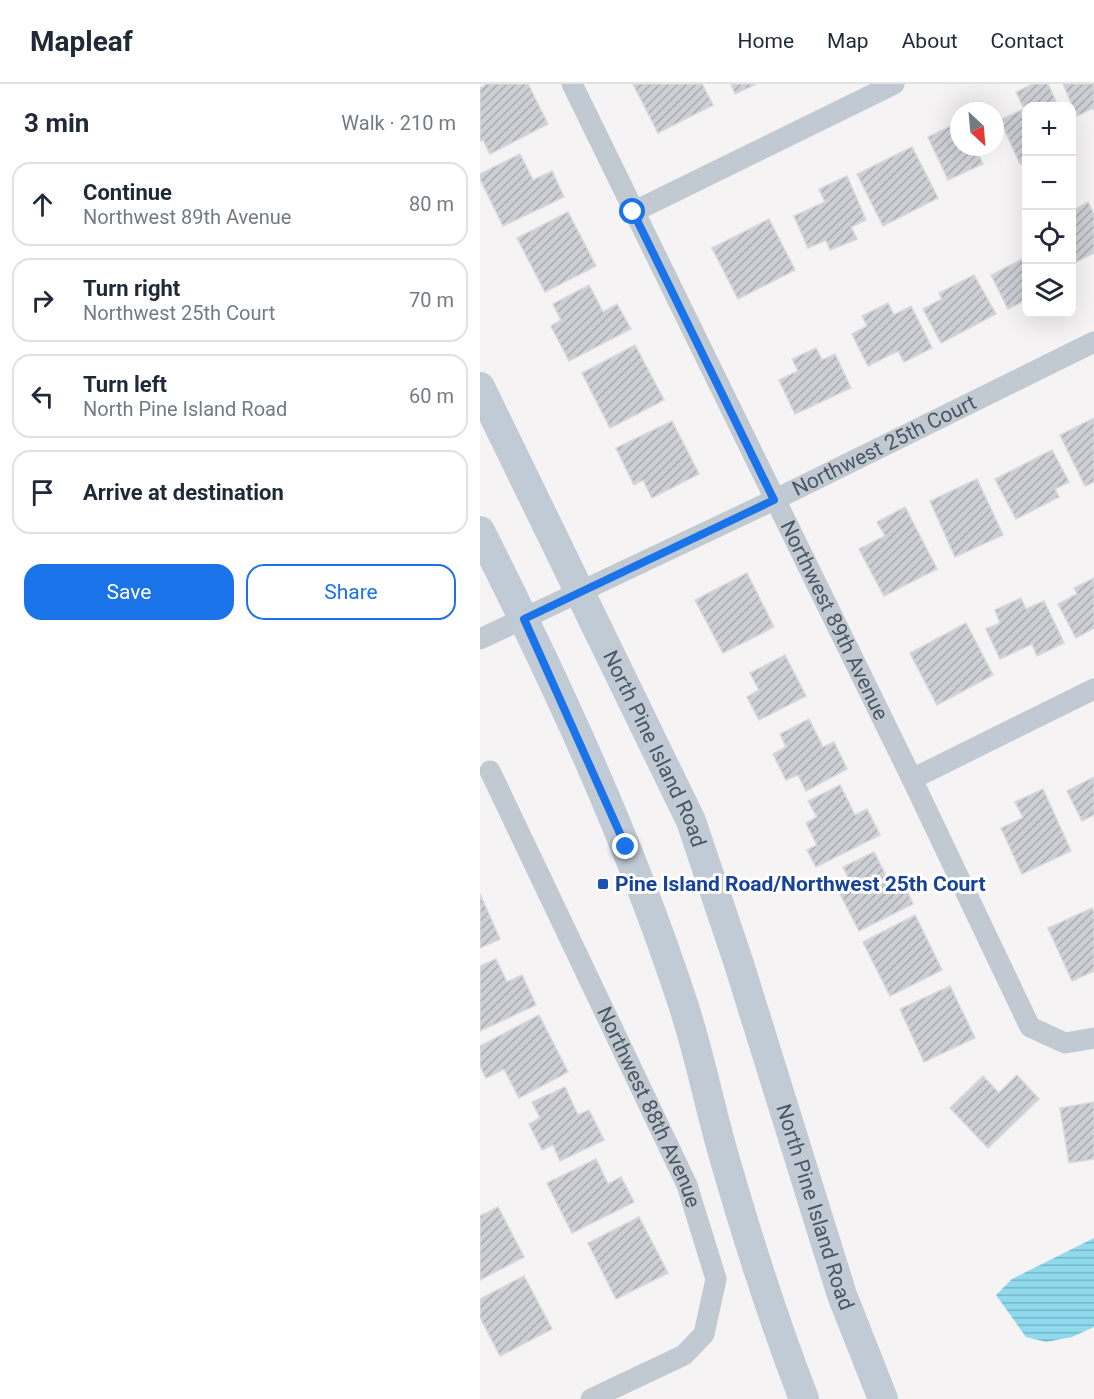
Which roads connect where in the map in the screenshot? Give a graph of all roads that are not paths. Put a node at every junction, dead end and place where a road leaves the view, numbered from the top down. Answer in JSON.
{"nodes":[{"id":1,"x":572,"y":84,"type":"edge"},
{"id":2,"x":894,"y":84,"type":"edge"},
{"id":3,"x":633,"y":212,"type":"junction"},
{"id":4,"x":1094,"y":342,"type":"edge"},
{"id":5,"x":480,"y":387,"type":"edge"},
{"id":6,"x":774,"y":500,"type":"junction"},
{"id":7,"x":480,"y":531,"type":"edge"},
{"id":8,"x":581,"y":593,"type":"junction"},
{"id":9,"x":524,"y":619,"type":"junction"},
{"id":10,"x":480,"y":639,"type":"edge"},
{"id":11,"x":1094,"y":689,"type":"edge"},
{"id":12,"x":490,"y":771,"type":"dead end"},
{"id":13,"x":912,"y":779,"type":"junction"},
{"id":14,"x":1094,"y":1038,"type":"edge"},
{"id":15,"x":591,"y":1399,"type":"edge"},
{"id":16,"x":804,"y":1399,"type":"edge"},
{"id":17,"x":883,"y":1399,"type":"edge"}],
"edges":[{"from":1,"to":3,"type":"street","name":"Northwest 89th Avenue"},
{"from":2,"to":3,"type":"street"},
{"from":3,"to":6,"type":"street","name":"Northwest 89th Avenue"},
{"from":4,"to":6,"type":"street","name":"Northwest 25th Court"},
{"from":5,"to":8,"type":"main road","name":"North Pine Island Road"},
{"from":6,"to":8,"type":"street","name":"Northwest 25th Court"},
{"from":6,"to":13,"type":"street","name":"Northwest 89th Avenue"},
{"from":7,"to":9,"type":"main road"},
{"from":8,"to":9,"type":"street","name":"Northwest 25th Court"},
{"from":8,"to":17,"type":"main road","name":"North Pine Island Road"},
{"from":9,"to":10,"type":"street","name":"Northwest 25th Court"},
{"from":9,"to":16,"type":"main road"},
{"from":11,"to":13,"type":"street"},
{"from":12,"to":15,"type":"street","name":"Northwest 88th Avenue"},
{"from":13,"to":14,"type":"street","name":"Northwest 89th Avenue"}]}
